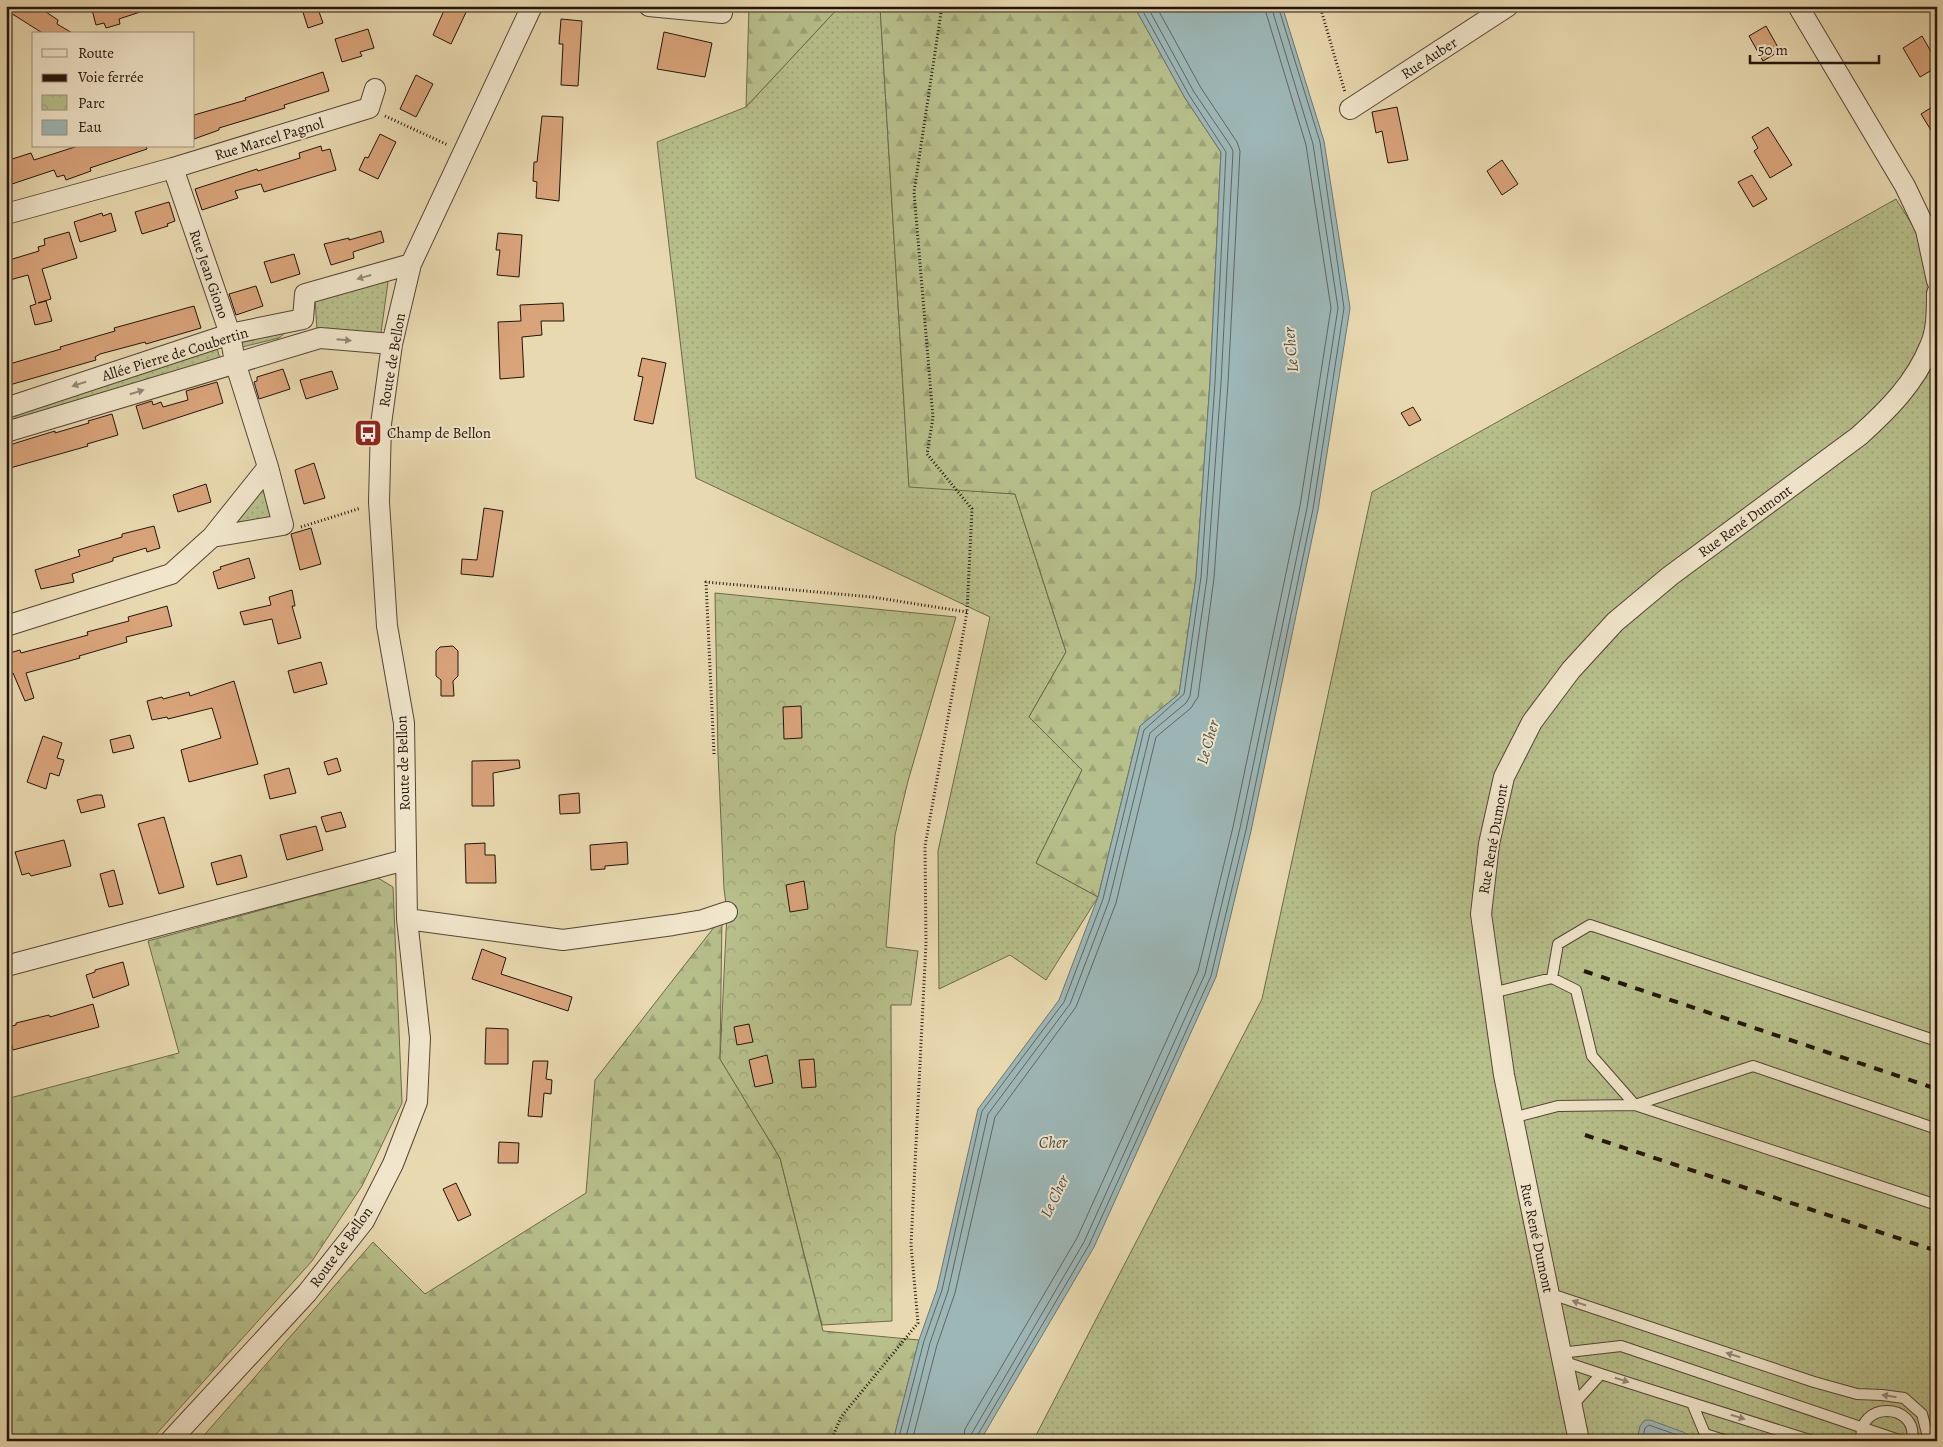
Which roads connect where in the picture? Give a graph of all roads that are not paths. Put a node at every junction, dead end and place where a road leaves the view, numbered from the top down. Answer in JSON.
{"nodes":[{"id":1,"x":532,"y":6,"type":"edge"},
{"id":2,"x":649,"y":6,"type":"edge"},
{"id":3,"x":1508,"y":6,"type":"edge"},
{"id":4,"x":1798,"y":6,"type":"edge"},
{"id":5,"x":722,"y":13,"type":"dead end"},
{"id":6,"x":375,"y":89,"type":"dead end"},
{"id":7,"x":1350,"y":109,"type":"road end"},
{"id":8,"x":173,"y":168,"type":"junction"},
{"id":9,"x":6,"y":214,"type":"edge"},
{"id":10,"x":411,"y":264,"type":"junction"},
{"id":11,"x":1937,"y":281,"type":"edge"},
{"id":12,"x":1937,"y":293,"type":"edge"},
{"id":13,"x":303,"y":319,"type":"junction"},
{"id":14,"x":230,"y":334,"type":"junction"},
{"id":15,"x":309,"y":341,"type":"junction"},
{"id":16,"x":392,"y":344,"type":"junction"},
{"id":17,"x":1934,"y":347,"type":"edge"},
{"id":18,"x":235,"y":362,"type":"junction"},
{"id":19,"x":6,"y":408,"type":"edge"},
{"id":20,"x":6,"y":432,"type":"edge"},
{"id":21,"x":268,"y":467,"type":"junction"},
{"id":22,"x":212,"y":537,"type":"junction"},
{"id":23,"x":6,"y":626,"type":"edge"},
{"id":24,"x":405,"y":860,"type":"junction"},
{"id":25,"x":727,"y":912,"type":"dead end"},
{"id":26,"x":407,"y":919,"type":"junction"},
{"id":27,"x":6,"y":966,"type":"edge"},
{"id":28,"x":1552,"y":978,"type":"junction"},
{"id":29,"x":1492,"y":993,"type":"junction"},
{"id":30,"x":1937,"y":1041,"type":"edge"},
{"id":31,"x":1635,"y":1105,"type":"junction"},
{"id":32,"x":1512,"y":1118,"type":"junction"},
{"id":33,"x":1937,"y":1129,"type":"edge"},
{"id":34,"x":1937,"y":1205,"type":"edge"},
{"id":35,"x":1548,"y":1293,"type":"junction"},
{"id":36,"x":1561,"y":1357,"type":"junction"},
{"id":37,"x":1601,"y":1374,"type":"junction"},
{"id":38,"x":1692,"y":1403,"type":"junction"},
{"id":39,"x":1572,"y":1406,"type":"junction"},
{"id":40,"x":1862,"y":1428,"type":"junction"},
{"id":41,"x":170,"y":1441,"type":"edge"},
{"id":42,"x":1578,"y":1441,"type":"edge"},
{"id":43,"x":1727,"y":1441,"type":"edge"},
{"id":44,"x":1813,"y":1441,"type":"edge"},
{"id":45,"x":1862,"y":1441,"type":"edge"},
{"id":46,"x":1902,"y":1441,"type":"edge"},
{"id":47,"x":1912,"y":1441,"type":"edge"},
{"id":48,"x":1927,"y":1441,"type":"edge"}],
"edges":[{"from":1,"to":10,"type":"street","name":"Route de Bellon"},
{"from":2,"to":5,"type":"street"},
{"from":3,"to":7,"type":"street","name":"Rue Auber"},
{"from":4,"to":11,"type":"street"},
{"from":6,"to":8,"type":"street","name":"Rue Marcel Pagnol"},
{"from":8,"to":9,"type":"street","name":"Rue Marcel Pagnol"},
{"from":8,"to":14,"type":"street","name":"Rue Jean Giono"},
{"from":10,"to":13,"type":"street","one_way":true},
{"from":10,"to":16,"type":"street","name":"Route de Bellon"},
{"from":12,"to":17,"type":"street","name":"Rue René Dumont"},
{"from":13,"to":14,"type":"street","name":"Allée Pierre de Coubertin"},
{"from":13,"to":15,"type":"street"},
{"from":14,"to":18,"type":"street","name":"Rue Jean Giono"},
{"from":14,"to":19,"type":"street","name":"Allée Pierre de Coubertin","one_way":true},
{"from":15,"to":16,"type":"street","one_way":true},
{"from":15,"to":18,"type":"street"},
{"from":16,"to":24,"type":"street","name":"Route de Bellon"},
{"from":17,"to":29,"type":"street","name":"Rue René Dumont"},
{"from":20,"to":18,"type":"street","one_way":true},
{"from":18,"to":21,"type":"street","name":"Rue Jean Giono"},
{"from":21,"to":22,"type":"street"},
{"from":21,"to":22,"type":"street","name":"Rue Jean Giono"},
{"from":22,"to":23,"type":"street"},
{"from":24,"to":26,"type":"street","name":"Route de Bellon"},
{"from":24,"to":27,"type":"street"},
{"from":25,"to":26,"type":"street"},
{"from":26,"to":41,"type":"street","name":"Route de Bellon"},
{"from":28,"to":29,"type":"lane"},
{"from":28,"to":30,"type":"lane"},
{"from":28,"to":31,"type":"lane"},
{"from":29,"to":32,"type":"street","name":"Rue René Dumont"},
{"from":31,"to":32,"type":"lane"},
{"from":31,"to":33,"type":"lane"},
{"from":31,"to":34,"type":"lane"},
{"from":32,"to":35,"type":"street","name":"Rue René Dumont"},
{"from":35,"to":36,"type":"street","name":"Rue René Dumont"},
{"from":48,"to":35,"type":"lane","one_way":true},
{"from":36,"to":37,"type":"lane"},
{"from":36,"to":39,"type":"street","name":"Rue René Dumont"},
{"from":36,"to":40,"type":"lane"},
{"from":37,"to":38,"type":"lane","one_way":true},
{"from":37,"to":39,"type":"lane"},
{"from":38,"to":43,"type":"lane"},
{"from":38,"to":44,"type":"lane","one_way":true},
{"from":39,"to":42,"type":"street","name":"Rue René Dumont"},
{"from":40,"to":45,"type":"lane"},
{"from":40,"to":46,"type":"lane"},
{"from":40,"to":47,"type":"lane"}]}
